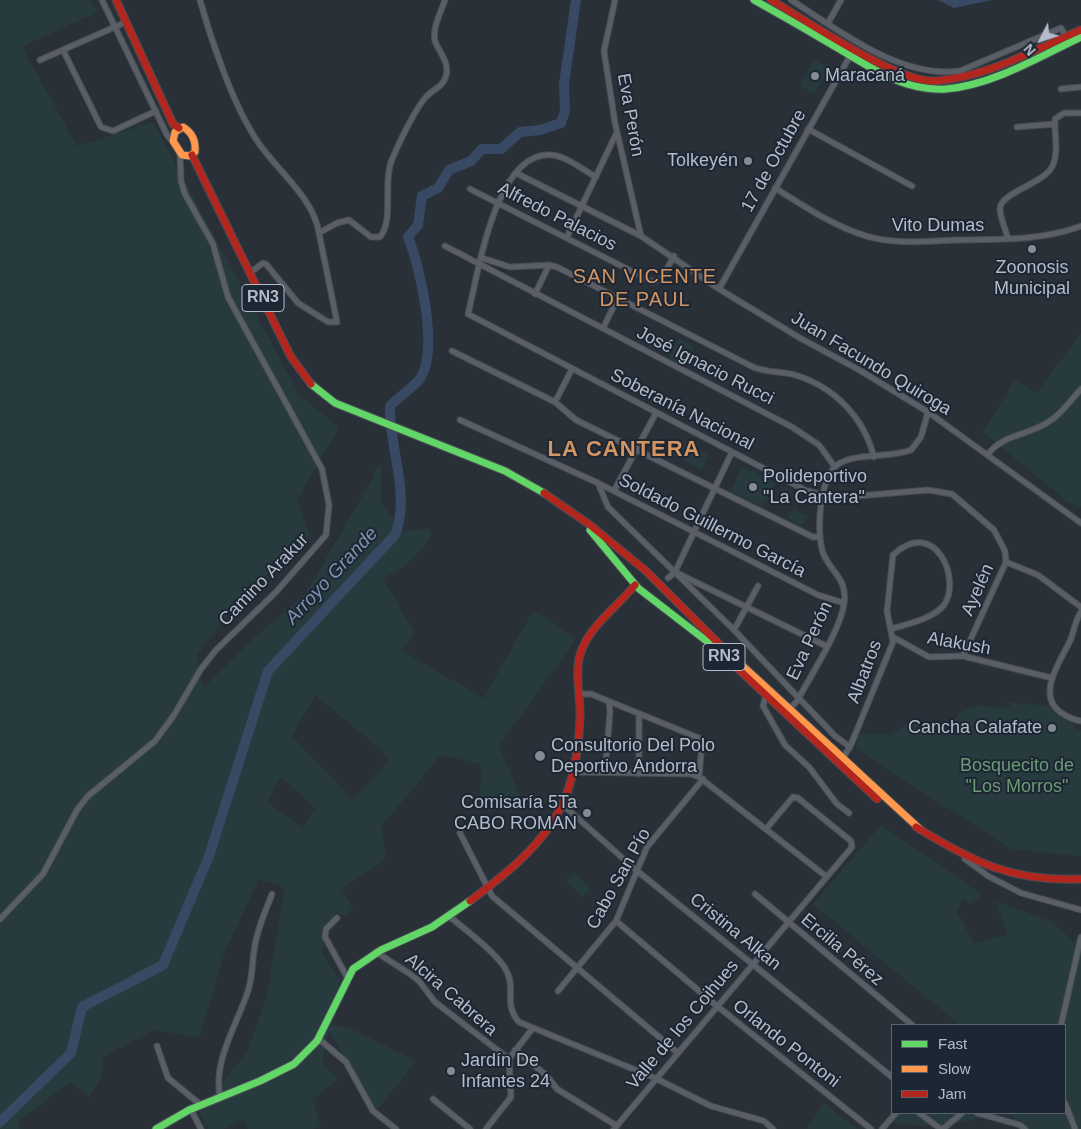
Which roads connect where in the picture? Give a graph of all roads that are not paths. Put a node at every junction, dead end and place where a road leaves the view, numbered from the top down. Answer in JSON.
{"nodes":[{"id":1,"x":102,"y":0,"type":"edge"},
{"id":2,"x":116,"y":0,"type":"edge"},
{"id":3,"x":200,"y":0,"type":"edge"},
{"id":4,"x":445,"y":0,"type":"edge"},
{"id":5,"x":615,"y":0,"type":"edge"},
{"id":6,"x":754,"y":0,"type":"edge"},
{"id":7,"x":770,"y":0,"type":"edge"},
{"id":8,"x":791,"y":0,"type":"edge"},
{"id":9,"x":841,"y":0,"type":"edge"},
{"id":10,"x":126,"y":22,"type":"junction"},
{"id":11,"x":828,"y":23,"type":"junction"},
{"id":12,"x":115,"y":26,"type":"junction"},
{"id":13,"x":1081,"y":30,"type":"edge"},
{"id":14,"x":1066,"y":36,"type":"junction"},
{"id":15,"x":1081,"y":38,"type":"edge"},
{"id":16,"x":855,"y":48,"type":"junction"},
{"id":17,"x":62,"y":50,"type":"junction"},
{"id":18,"x":850,"y":56,"type":"junction"},
{"id":19,"x":40,"y":60,"type":"dead end"},
{"id":20,"x":1081,"y":87,"type":"edge"},
{"id":21,"x":1061,"y":89,"type":"dead end"},
{"id":22,"x":156,"y":111,"type":"junction"},
{"id":23,"x":1081,"y":113,"type":"edge"},
{"id":24,"x":1055,"y":124,"type":"junction"},
{"id":25,"x":179,"y":128,"type":"junction"},
{"id":26,"x":1017,"y":128,"type":"dead end"},
{"id":27,"x":808,"y":129,"type":"junction"},
{"id":28,"x":617,"y":132,"type":"junction"},
{"id":29,"x":174,"y":143,"type":"junction"},
{"id":30,"x":180,"y":153,"type":"junction"},
{"id":31,"x":192,"y":155,"type":"junction"},
{"id":32,"x":516,"y":173,"type":"junction"},
{"id":33,"x":596,"y":177,"type":"junction"},
{"id":34,"x":912,"y":186,"type":"dead end"},
{"id":35,"x":775,"y":188,"type":"junction"},
{"id":36,"x":470,"y":189,"type":"dead end"},
{"id":37,"x":498,"y":203,"type":"junction"},
{"id":38,"x":582,"y":206,"type":"junction"},
{"id":39,"x":1081,"y":226,"type":"edge"},
{"id":40,"x":319,"y":233,"type":"junction"},
{"id":41,"x":641,"y":236,"type":"junction"},
{"id":42,"x":566,"y":237,"type":"junction"},
{"id":43,"x":1008,"y":239,"type":"junction"},
{"id":44,"x":445,"y":246,"type":"dead end"},
{"id":45,"x":674,"y":256,"type":"junction"},
{"id":46,"x":482,"y":258,"type":"junction"},
{"id":47,"x":549,"y":265,"type":"junction"},
{"id":48,"x":480,"y":266,"type":"junction"},
{"id":49,"x":251,"y":272,"type":"junction"},
{"id":50,"x":719,"y":289,"type":"junction"},
{"id":51,"x":535,"y":294,"type":"junction"},
{"id":52,"x":618,"y":298,"type":"junction"},
{"id":53,"x":602,"y":328,"type":"junction"},
{"id":54,"x":452,"y":351,"type":"dead end"},
{"id":55,"x":572,"y":369,"type":"junction"},
{"id":56,"x":1081,"y":389,"type":"edge"},
{"id":57,"x":555,"y":402,"type":"junction"},
{"id":58,"x":928,"y":412,"type":"junction"},
{"id":59,"x":656,"y":413,"type":"junction"},
{"id":60,"x":460,"y":420,"type":"dead end"},
{"id":61,"x":636,"y":449,"type":"junction"},
{"id":62,"x":732,"y":452,"type":"junction"},
{"id":63,"x":988,"y":454,"type":"junction"},
{"id":64,"x":874,"y":457,"type":"junction"},
{"id":65,"x":835,"y":467,"type":"junction"},
{"id":66,"x":598,"y":483,"type":"junction"},
{"id":67,"x":715,"y":488,"type":"junction"},
{"id":68,"x":614,"y":491,"type":"junction"},
{"id":69,"x":823,"y":496,"type":"junction"},
{"id":70,"x":578,"y":517,"type":"junction"},
{"id":71,"x":1081,"y":523,"type":"edge"},
{"id":72,"x":692,"y":532,"type":"junction"},
{"id":73,"x":820,"y":537,"type":"junction"},
{"id":74,"x":1006,"y":562,"type":"junction"},
{"id":75,"x":646,"y":570,"type":"junction"},
{"id":76,"x":675,"y":572,"type":"junction"},
{"id":77,"x":668,"y":578,"type":"junction"},
{"id":78,"x":656,"y":580,"type":"junction"},
{"id":79,"x":634,"y":583,"type":"junction"},
{"id":80,"x":758,"y":586,"type":"dead end"},
{"id":81,"x":668,"y":592,"type":"junction"},
{"id":82,"x":628,"y":595,"type":"junction"},
{"id":83,"x":647,"y":596,"type":"junction"},
{"id":84,"x":844,"y":603,"type":"junction"},
{"id":85,"x":658,"y":606,"type":"junction"},
{"id":86,"x":746,"y":607,"type":"junction"},
{"id":87,"x":1081,"y":607,"type":"edge"},
{"id":88,"x":1081,"y":612,"type":"edge"},
{"id":89,"x":891,"y":629,"type":"junction"},
{"id":90,"x":734,"y":630,"type":"junction"},
{"id":91,"x":893,"y":637,"type":"junction"},
{"id":92,"x":826,"y":646,"type":"junction"},
{"id":93,"x":963,"y":656,"type":"junction"},
{"id":94,"x":1052,"y":678,"type":"junction"},
{"id":95,"x":580,"y":694,"type":"junction"},
{"id":96,"x":766,"y":694,"type":"junction"},
{"id":97,"x":799,"y":698,"type":"junction"},
{"id":98,"x":609,"y":702,"type":"junction"},
{"id":99,"x":788,"y":711,"type":"junction"},
{"id":100,"x":639,"y":715,"type":"junction"},
{"id":101,"x":1081,"y":720,"type":"edge"},
{"id":102,"x":850,"y":747,"type":"junction"},
{"id":103,"x":840,"y":761,"type":"junction"},
{"id":104,"x":573,"y":772,"type":"junction"},
{"id":105,"x":606,"y":773,"type":"junction"},
{"id":106,"x":639,"y":774,"type":"junction"},
{"id":107,"x":701,"y":778,"type":"junction"},
{"id":108,"x":563,"y":805,"type":"junction"},
{"id":109,"x":849,"y":812,"type":"dead end"},
{"id":110,"x":766,"y":829,"type":"junction"},
{"id":111,"x":460,"y":833,"type":"dead end"},
{"id":112,"x":954,"y":851,"type":"junction"},
{"id":113,"x":636,"y":870,"type":"junction"},
{"id":114,"x":827,"y":877,"type":"junction"},
{"id":115,"x":1081,"y":879,"type":"edge"},
{"id":116,"x":486,"y":887,"type":"junction"},
{"id":117,"x":272,"y":894,"type":"dead end"},
{"id":118,"x":755,"y":894,"type":"dead end"},
{"id":119,"x":1081,"y":910,"type":"edge"},
{"id":120,"x":449,"y":916,"type":"junction"},
{"id":121,"x":337,"y":918,"type":"dead end"},
{"id":122,"x":0,"y":919,"type":"edge"},
{"id":123,"x":616,"y":921,"type":"junction"},
{"id":124,"x":788,"y":922,"type":"junction"},
{"id":125,"x":1081,"y":937,"type":"edge"},
{"id":126,"x":376,"y":952,"type":"junction"},
{"id":127,"x":752,"y":964,"type":"junction"},
{"id":128,"x":578,"y":968,"type":"junction"},
{"id":129,"x":347,"y":977,"type":"junction"},
{"id":130,"x":558,"y":991,"type":"dead end"},
{"id":131,"x":717,"y":1006,"type":"junction"},
{"id":132,"x":911,"y":1024,"type":"edge"},
{"id":133,"x":1061,"y":1024,"type":"edge"},
{"id":134,"x":532,"y":1029,"type":"junction"},
{"id":135,"x":319,"y":1039,"type":"junction"},
{"id":136,"x":156,"y":1046,"type":"dead end"},
{"id":137,"x":515,"y":1050,"type":"junction"},
{"id":138,"x":678,"y":1053,"type":"junction"},
{"id":139,"x":508,"y":1059,"type":"junction"},
{"id":140,"x":891,"y":1076,"type":"edge"},
{"id":141,"x":655,"y":1078,"type":"junction"},
{"id":142,"x":220,"y":1097,"type":"junction"},
{"id":143,"x":433,"y":1099,"type":"dead end"},
{"id":144,"x":201,"y":1105,"type":"junction"},
{"id":145,"x":1066,"y":1106,"type":"edge"},
{"id":146,"x":191,"y":1110,"type":"junction"},
{"id":147,"x":895,"y":1114,"type":"edge"},
{"id":148,"x":920,"y":1114,"type":"edge"},
{"id":149,"x":961,"y":1114,"type":"edge"},
{"id":150,"x":981,"y":1114,"type":"edge"},
{"id":151,"x":616,"y":1127,"type":"edge"},
{"id":152,"x":156,"y":1129,"type":"edge"},
{"id":153,"x":201,"y":1129,"type":"edge"},
{"id":154,"x":396,"y":1129,"type":"edge"},
{"id":155,"x":470,"y":1129,"type":"edge"},
{"id":156,"x":486,"y":1129,"type":"edge"},
{"id":157,"x":773,"y":1129,"type":"edge"},
{"id":158,"x":872,"y":1129,"type":"edge"},
{"id":159,"x":882,"y":1129,"type":"edge"},
{"id":160,"x":942,"y":1129,"type":"edge"},
{"id":161,"x":1025,"y":1129,"type":"edge"},
{"id":162,"x":1076,"y":1129,"type":"edge"}],
"edges":[{"from":1,"to":12,"type":"street"},
{"from":2,"to":10,"type":"main road","number":"RN3"},
{"from":3,"to":40,"type":"street"},
{"from":4,"to":40,"type":"street"},
{"from":5,"to":28,"type":"street","name":"Eva Perón"},
{"from":6,"to":18,"type":"main road"},
{"from":7,"to":16,"type":"main road"},
{"from":8,"to":11,"type":"street"},
{"from":9,"to":11,"type":"street"},
{"from":10,"to":12,"type":"street"},
{"from":10,"to":25,"type":"main road","number":"RN3"},
{"from":11,"to":14,"type":"street"},
{"from":12,"to":17,"type":"street"},
{"from":12,"to":22,"type":"street"},
{"from":13,"to":14,"type":"main road"},
{"from":14,"to":16,"type":"main road"},
{"from":15,"to":18,"type":"main road"},
{"from":16,"to":18,"type":"street","name":"17 de Octubre"},
{"from":17,"to":19,"type":"street"},
{"from":17,"to":22,"type":"street"},
{"from":18,"to":27,"type":"street","name":"17 de Octubre"},
{"from":20,"to":21,"type":"street"},
{"from":22,"to":29,"type":"street"},
{"from":23,"to":24,"type":"street"},
{"from":24,"to":26,"type":"street"},
{"from":24,"to":43,"type":"street"},
{"from":25,"to":29,"type":"main road"},
{"from":25,"to":31,"type":"main road","number":"RN3"},
{"from":27,"to":34,"type":"street"},
{"from":27,"to":35,"type":"street","name":"17 de Octubre"},
{"from":28,"to":33,"type":"street"},
{"from":28,"to":41,"type":"street","name":"Eva Perón"},
{"from":29,"to":30,"type":"main road"},
{"from":30,"to":31,"type":"main road"},
{"from":30,"to":122,"type":"street","name":"Camino Arakur"},
{"from":31,"to":49,"type":"main road","number":"RN3"},
{"from":32,"to":33,"type":"street"},
{"from":32,"to":37,"type":"street"},
{"from":32,"to":38,"type":"street","name":"Juan Facundo Quiroga"},
{"from":33,"to":38,"type":"street"},
{"from":35,"to":43,"type":"street","name":"Vito Dumas"},
{"from":35,"to":50,"type":"street","name":"17 de Octubre"},
{"from":36,"to":37,"type":"street","name":"Alfredo Palacios"},
{"from":37,"to":42,"type":"street","name":"Alfredo Palacios"},
{"from":37,"to":46,"type":"street"},
{"from":38,"to":41,"type":"street","name":"Juan Facundo Quiroga"},
{"from":38,"to":42,"type":"street"},
{"from":39,"to":43,"type":"street","name":"Vito Dumas"},
{"from":40,"to":49,"type":"street"},
{"from":41,"to":45,"type":"street","name":"Juan Facundo Quiroga"},
{"from":42,"to":45,"type":"street","name":"Alfredo Palacios"},
{"from":44,"to":48,"type":"street","name":"José Ignacio Rucci"},
{"from":45,"to":50,"type":"street","name":"Juan Facundo Quiroga"},
{"from":46,"to":47,"type":"street"},
{"from":46,"to":48,"type":"street"},
{"from":47,"to":51,"type":"street"},
{"from":47,"to":52,"type":"street"},
{"from":48,"to":51,"type":"street","name":"José Ignacio Rucci"},
{"from":48,"to":55,"type":"street","name":"Soberanía Nacional"},
{"from":49,"to":70,"type":"main road","number":"RN3"},
{"from":50,"to":58,"type":"street","name":"Juan Facundo Quiroga"},
{"from":51,"to":53,"type":"street","name":"José Ignacio Rucci"},
{"from":52,"to":53,"type":"street"},
{"from":52,"to":64,"type":"street"},
{"from":53,"to":65,"type":"street","name":"José Ignacio Rucci"},
{"from":54,"to":57,"type":"street"},
{"from":55,"to":57,"type":"street"},
{"from":55,"to":59,"type":"street","name":"Soberanía Nacional"},
{"from":56,"to":63,"type":"street"},
{"from":57,"to":61,"type":"street"},
{"from":58,"to":63,"type":"street","name":"Juan Facundo Quiroga"},
{"from":58,"to":64,"type":"street"},
{"from":59,"to":61,"type":"street"},
{"from":59,"to":62,"type":"street","name":"Soberanía Nacional"},
{"from":60,"to":66,"type":"street","name":"Soldado Guillermo García"},
{"from":61,"to":67,"type":"street"},
{"from":61,"to":68,"type":"street"},
{"from":62,"to":67,"type":"street"},
{"from":62,"to":69,"type":"street","name":"Soberanía Nacional"},
{"from":63,"to":71,"type":"street","name":"Juan Facundo Quiroga"},
{"from":64,"to":65,"type":"street"},
{"from":65,"to":69,"type":"street","name":"Eva Perón"},
{"from":66,"to":68,"type":"street","name":"Soldado Guillermo García"},
{"from":66,"to":76,"type":"street"},
{"from":67,"to":72,"type":"street"},
{"from":67,"to":73,"type":"street"},
{"from":68,"to":72,"type":"street","name":"Soldado Guillermo García"},
{"from":69,"to":73,"type":"street","name":"Eva Perón"},
{"from":69,"to":74,"type":"street","name":"Soberanía Nacional"},
{"from":70,"to":75,"type":"main road","number":"RN3"},
{"from":70,"to":79,"type":"main road","number":"RN3"},
{"from":72,"to":76,"type":"street"},
{"from":72,"to":84,"type":"street","name":"Soldado Guillermo García"},
{"from":73,"to":84,"type":"street","name":"Eva Perón"},
{"from":74,"to":87,"type":"street"},
{"from":74,"to":93,"type":"street","name":"Ayelén"},
{"from":75,"to":78,"type":"main road","number":"RN3"},
{"from":75,"to":79,"type":"main road"},
{"from":76,"to":77,"type":"street"},
{"from":76,"to":86,"type":"street"},
{"from":76,"to":90,"type":"street"},
{"from":77,"to":78,"type":"street"},
{"from":77,"to":81,"type":"street"},
{"from":78,"to":81,"type":"main road","number":"RN3"},
{"from":79,"to":82,"type":"main road"},
{"from":79,"to":83,"type":"main road","number":"RN3"},
{"from":80,"to":86,"type":"street"},
{"from":81,"to":85,"type":"main road"},
{"from":81,"to":99,"type":"main road","number":"RN3"},
{"from":82,"to":83,"type":"main road"},
{"from":82,"to":95,"type":"main road"},
{"from":83,"to":85,"type":"main road","number":"RN3"},
{"from":84,"to":92,"type":"street","name":"Eva Perón"},
{"from":85,"to":96,"type":"main road","number":"RN3"},
{"from":86,"to":90,"type":"street"},
{"from":86,"to":92,"type":"street"},
{"from":88,"to":94,"type":"street"},
{"from":89,"to":89,"type":"street","name":"Albatros"},
{"from":89,"to":91,"type":"street","name":"Albatros"},
{"from":90,"to":97,"type":"street"},
{"from":91,"to":93,"type":"street","name":"Alakush"},
{"from":91,"to":102,"type":"street","name":"Albatros"},
{"from":92,"to":97,"type":"street","name":"Eva Perón"},
{"from":93,"to":94,"type":"street","name":"Alakush"},
{"from":94,"to":101,"type":"street"},
{"from":95,"to":98,"type":"street"},
{"from":95,"to":104,"type":"main road"},
{"from":96,"to":99,"type":"main road","number":"RN3"},
{"from":96,"to":109,"type":"street"},
{"from":97,"to":99,"type":"street","name":"Eva Perón"},
{"from":97,"to":102,"type":"street"},
{"from":98,"to":100,"type":"street"},
{"from":98,"to":105,"type":"street"},
{"from":99,"to":103,"type":"main road","number":"RN3"},
{"from":100,"to":106,"type":"street"},
{"from":100,"to":107,"type":"street"},
{"from":102,"to":103,"type":"street","name":"Albatros"},
{"from":103,"to":112,"type":"main road","number":"RN3"},
{"from":104,"to":105,"type":"street"},
{"from":104,"to":108,"type":"main road"},
{"from":105,"to":106,"type":"street"},
{"from":106,"to":107,"type":"street"},
{"from":107,"to":110,"type":"street"},
{"from":107,"to":113,"type":"street","name":"Cabo San Pío"},
{"from":108,"to":113,"type":"street","name":"Cristina Alkan"},
{"from":108,"to":116,"type":"main road"},
{"from":110,"to":114,"type":"street"},
{"from":110,"to":114,"type":"street","name":"Valle de los Coihues"},
{"from":111,"to":116,"type":"street"},
{"from":112,"to":115,"type":"main road","number":"RN3"},
{"from":112,"to":119,"type":"street"},
{"from":113,"to":123,"type":"street","name":"Cabo San Pío"},
{"from":113,"to":127,"type":"street","name":"Cristina Alkan"},
{"from":114,"to":124,"type":"street","name":"Valle de los Coihues"},
{"from":116,"to":120,"type":"main road"},
{"from":116,"to":128,"type":"street"},
{"from":117,"to":142,"type":"street"},
{"from":118,"to":124,"type":"street","name":"Ercilia Pérez"},
{"from":120,"to":126,"type":"main road"},
{"from":120,"to":134,"type":"street"},
{"from":121,"to":129,"type":"street"},
{"from":123,"to":128,"type":"street","name":"Cabo San Pío"},
{"from":123,"to":131,"type":"street","name":"Orlando Pontoni"},
{"from":124,"to":127,"type":"street","name":"Valle de los Coihues"},
{"from":124,"to":132,"type":"street","name":"Ercilia Pérez"},
{"from":125,"to":133,"type":"street"},
{"from":126,"to":129,"type":"main road"},
{"from":126,"to":139,"type":"street","name":"Alcira Cabrera"},
{"from":127,"to":131,"type":"street","name":"Valle de los Coihues"},
{"from":127,"to":140,"type":"street","name":"Cristina Alkan"},
{"from":128,"to":130,"type":"street","name":"Cabo San Pío"},
{"from":128,"to":138,"type":"street"},
{"from":129,"to":135,"type":"main road"},
{"from":131,"to":138,"type":"street","name":"Valle de los Coihues"},
{"from":131,"to":158,"type":"street","name":"Orlando Pontoni"},
{"from":134,"to":137,"type":"street"},
{"from":134,"to":141,"type":"street"},
{"from":135,"to":142,"type":"main road"},
{"from":135,"to":154,"type":"street"},
{"from":136,"to":144,"type":"street"},
{"from":137,"to":139,"type":"street"},
{"from":137,"to":151,"type":"street"},
{"from":138,"to":141,"type":"street","name":"Valle de los Coihues"},
{"from":139,"to":156,"type":"street"},
{"from":141,"to":151,"type":"street","name":"Valle de los Coihues"},
{"from":141,"to":157,"type":"street"},
{"from":142,"to":144,"type":"main road"},
{"from":143,"to":155,"type":"street"},
{"from":144,"to":146,"type":"main road"},
{"from":145,"to":162,"type":"street"},
{"from":146,"to":152,"type":"main road"},
{"from":146,"to":153,"type":"street"},
{"from":147,"to":159,"type":"street"},
{"from":148,"to":160,"type":"street"},
{"from":149,"to":160,"type":"street"},
{"from":150,"to":161,"type":"street"}]}
